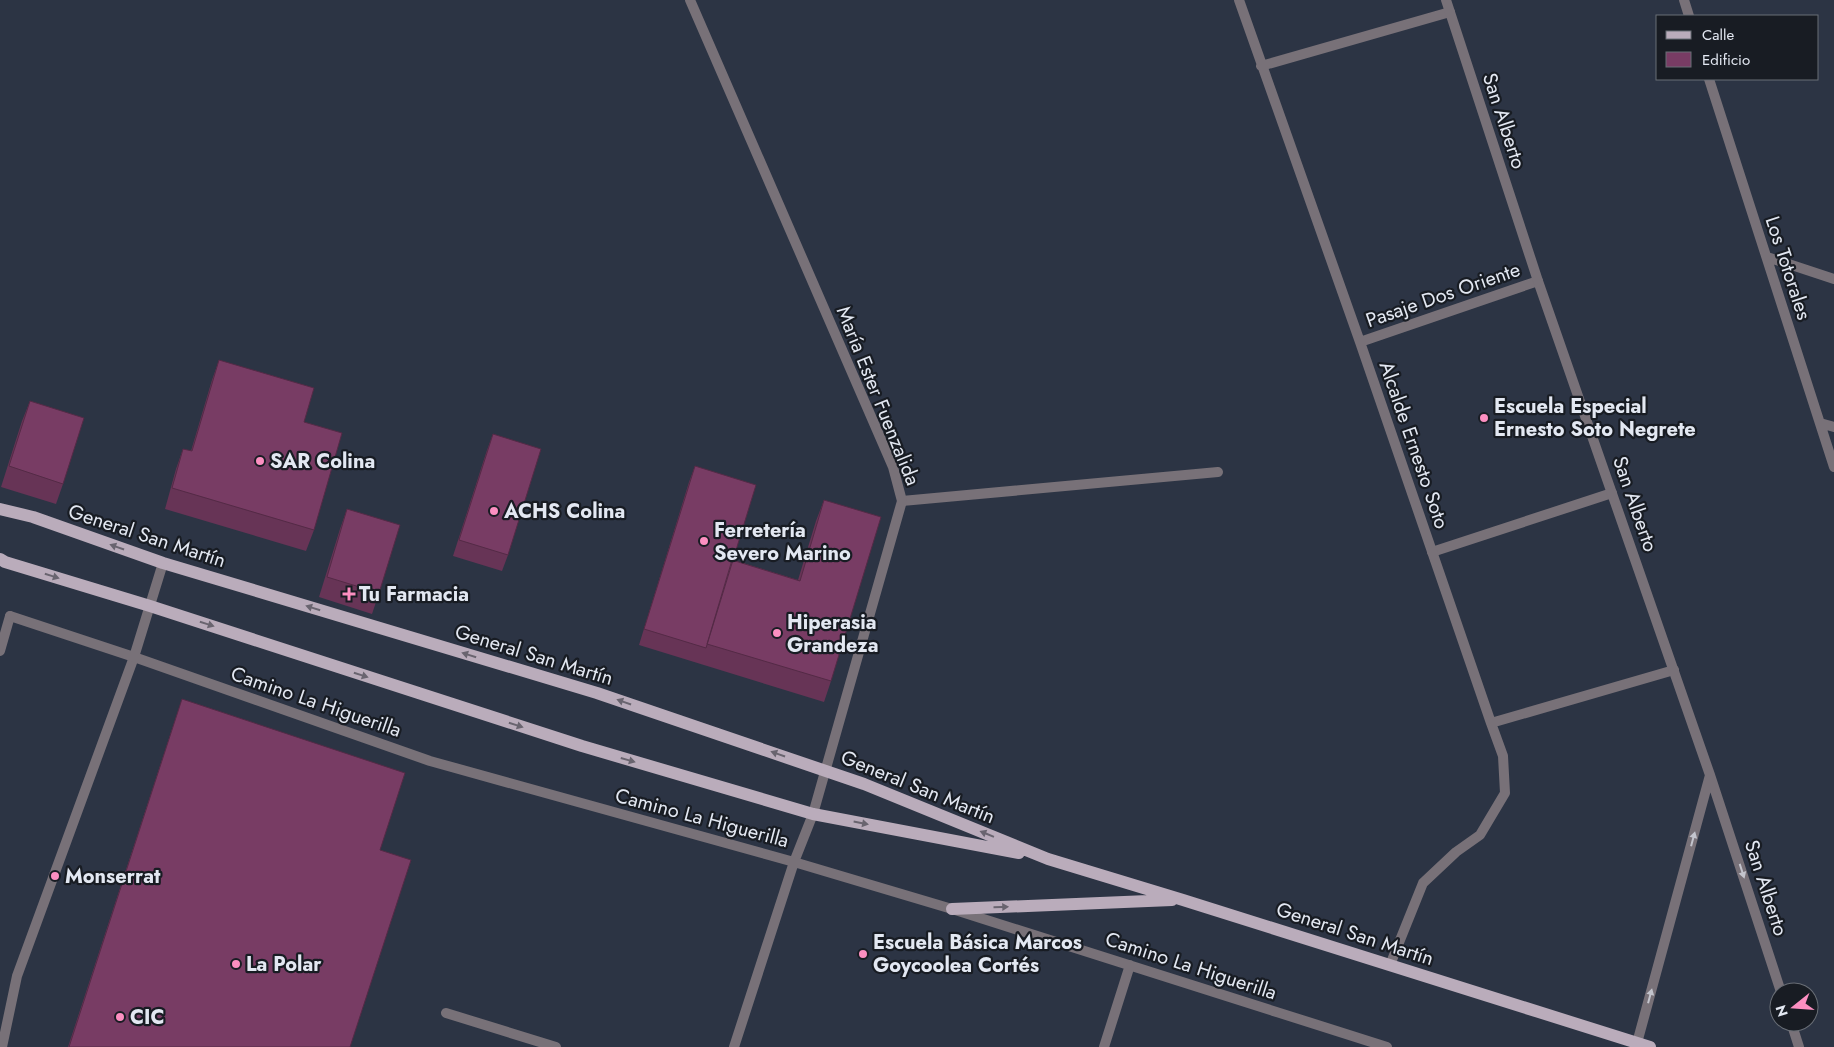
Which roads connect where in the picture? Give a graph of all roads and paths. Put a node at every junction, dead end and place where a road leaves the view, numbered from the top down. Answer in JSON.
{"nodes":[{"id":1,"x":690,"y":0,"type":"edge"},
{"id":2,"x":1239,"y":0,"type":"edge"},
{"id":3,"x":1446,"y":0,"type":"edge"},
{"id":4,"x":1684,"y":0,"type":"edge"},
{"id":5,"x":1450,"y":12,"type":"junction"},
{"id":6,"x":1689,"y":15,"type":"edge"},
{"id":7,"x":1261,"y":66,"type":"junction"},
{"id":8,"x":1709,"y":80,"type":"edge"},
{"id":9,"x":1767,"y":257,"type":"junction"},
{"id":10,"x":1834,"y":279,"type":"edge"},
{"id":11,"x":1538,"y":281,"type":"junction"},
{"id":12,"x":1360,"y":342,"type":"junction"},
{"id":13,"x":1820,"y":423,"type":"junction"},
{"id":14,"x":1834,"y":427,"type":"edge"},
{"id":15,"x":1834,"y":467,"type":"edge"},
{"id":16,"x":1218,"y":472,"type":"dead end"},
{"id":17,"x":1612,"y":493,"type":"junction"},
{"id":18,"x":902,"y":501,"type":"junction"},
{"id":19,"x":0,"y":509,"type":"edge"},
{"id":20,"x":1432,"y":552,"type":"junction"},
{"id":21,"x":0,"y":559,"type":"edge"},
{"id":22,"x":163,"y":563,"type":"junction"},
{"id":23,"x":150,"y":606,"type":"junction"},
{"id":24,"x":0,"y":651,"type":"edge"},
{"id":25,"x":134,"y":657,"type":"junction"},
{"id":26,"x":1674,"y":670,"type":"junction"},
{"id":27,"x":1491,"y":723,"type":"junction"},
{"id":28,"x":824,"y":770,"type":"junction"},
{"id":29,"x":1710,"y":774,"type":"junction"},
{"id":30,"x":813,"y":814,"type":"junction"},
{"id":31,"x":1048,"y":859,"type":"junction"},
{"id":32,"x":794,"y":862,"type":"junction"},
{"id":33,"x":1183,"y":900,"type":"junction"},
{"id":34,"x":952,"y":909,"type":"junction"},
{"id":35,"x":1130,"y":965,"type":"junction"},
{"id":36,"x":1390,"y":965,"type":"junction"},
{"id":37,"x":1778,"y":982,"type":"edge"},
{"id":38,"x":446,"y":1013,"type":"dead end"},
{"id":39,"x":1794,"y":1032,"type":"edge"},
{"id":40,"x":1638,"y":1043,"type":"junction"},
{"id":41,"x":2,"y":1047,"type":"edge"},
{"id":42,"x":556,"y":1047,"type":"edge"},
{"id":43,"x":734,"y":1047,"type":"edge"},
{"id":44,"x":1104,"y":1047,"type":"edge"},
{"id":45,"x":1387,"y":1047,"type":"edge"},
{"id":46,"x":1650,"y":1047,"type":"edge"},
{"id":47,"x":1799,"y":1047,"type":"edge"}],
"edges":[{"from":1,"to":18,"type":"street","name":"María Ester Fuenzalida"},
{"from":2,"to":7,"type":"street","name":"Alcalde Ernesto Soto"},
{"from":3,"to":5,"type":"street","name":"San Alberto"},
{"from":4,"to":6,"type":"street"},
{"from":5,"to":7,"type":"street"},
{"from":5,"to":11,"type":"street","name":"San Alberto"},
{"from":7,"to":12,"type":"street","name":"Alcalde Ernesto Soto"},
{"from":8,"to":9,"type":"street","name":"Los Totorales"},
{"from":9,"to":10,"type":"street"},
{"from":9,"to":13,"type":"street","name":"Los Totorales"},
{"from":11,"to":12,"type":"street","name":"Pasaje Dos Oriente"},
{"from":11,"to":17,"type":"street","name":"San Alberto"},
{"from":12,"to":20,"type":"street","name":"Alcalde Ernesto Soto"},
{"from":13,"to":14,"type":"street"},
{"from":13,"to":15,"type":"street","name":"Los Totorales"},
{"from":16,"to":18,"type":"street"},
{"from":17,"to":20,"type":"street"},
{"from":17,"to":26,"type":"street","name":"San Alberto"},
{"from":18,"to":28,"type":"street","name":"María Ester Fuenzalida"},
{"from":22,"to":19,"type":"main road","name":"General San Martín","one_way":true},
{"from":20,"to":27,"type":"street","name":"Alcalde Ernesto Soto"},
{"from":21,"to":23,"type":"main road","name":"General San Martín","one_way":true},
{"from":22,"to":23,"type":"street"},
{"from":28,"to":22,"type":"main road","name":"General San Martín","one_way":true},
{"from":23,"to":25,"type":"street"},
{"from":23,"to":30,"type":"main road","name":"General San Martín","one_way":true},
{"from":24,"to":25,"type":"street","name":"Camino La Higuerilla"},
{"from":25,"to":32,"type":"street","name":"Camino La Higuerilla"},
{"from":25,"to":41,"type":"street"},
{"from":26,"to":27,"type":"street"},
{"from":26,"to":29,"type":"street","name":"San Alberto"},
{"from":27,"to":36,"type":"street","name":"Alcalde Ernesto Soto"},
{"from":28,"to":30,"type":"street","name":"María Ester Fuenzalida"},
{"from":31,"to":28,"type":"main road","name":"General San Martín","one_way":true},
{"from":29,"to":37,"type":"street","name":"San Alberto","one_way":true},
{"from":40,"to":29,"type":"street","one_way":true},
{"from":30,"to":31,"type":"main road","name":"General San Martín","one_way":true},
{"from":30,"to":32,"type":"street","name":"María Ester Fuenzalida"},
{"from":31,"to":33,"type":"main road","name":"General San Martín"},
{"from":32,"to":34,"type":"street","name":"Camino La Higuerilla"},
{"from":32,"to":43,"type":"street","name":"María Ester Fuenzalida"},
{"from":34,"to":33,"type":"main road","one_way":true},
{"from":33,"to":36,"type":"main road","name":"General San Martín"},
{"from":34,"to":35,"type":"street","name":"Camino La Higuerilla"},
{"from":35,"to":44,"type":"street"},
{"from":35,"to":45,"type":"street","name":"Camino La Higuerilla"},
{"from":36,"to":40,"type":"main road","name":"General San Martín"},
{"from":38,"to":42,"type":"street"},
{"from":39,"to":47,"type":"street"},
{"from":40,"to":46,"type":"main road","name":"General San Martín"}]}
